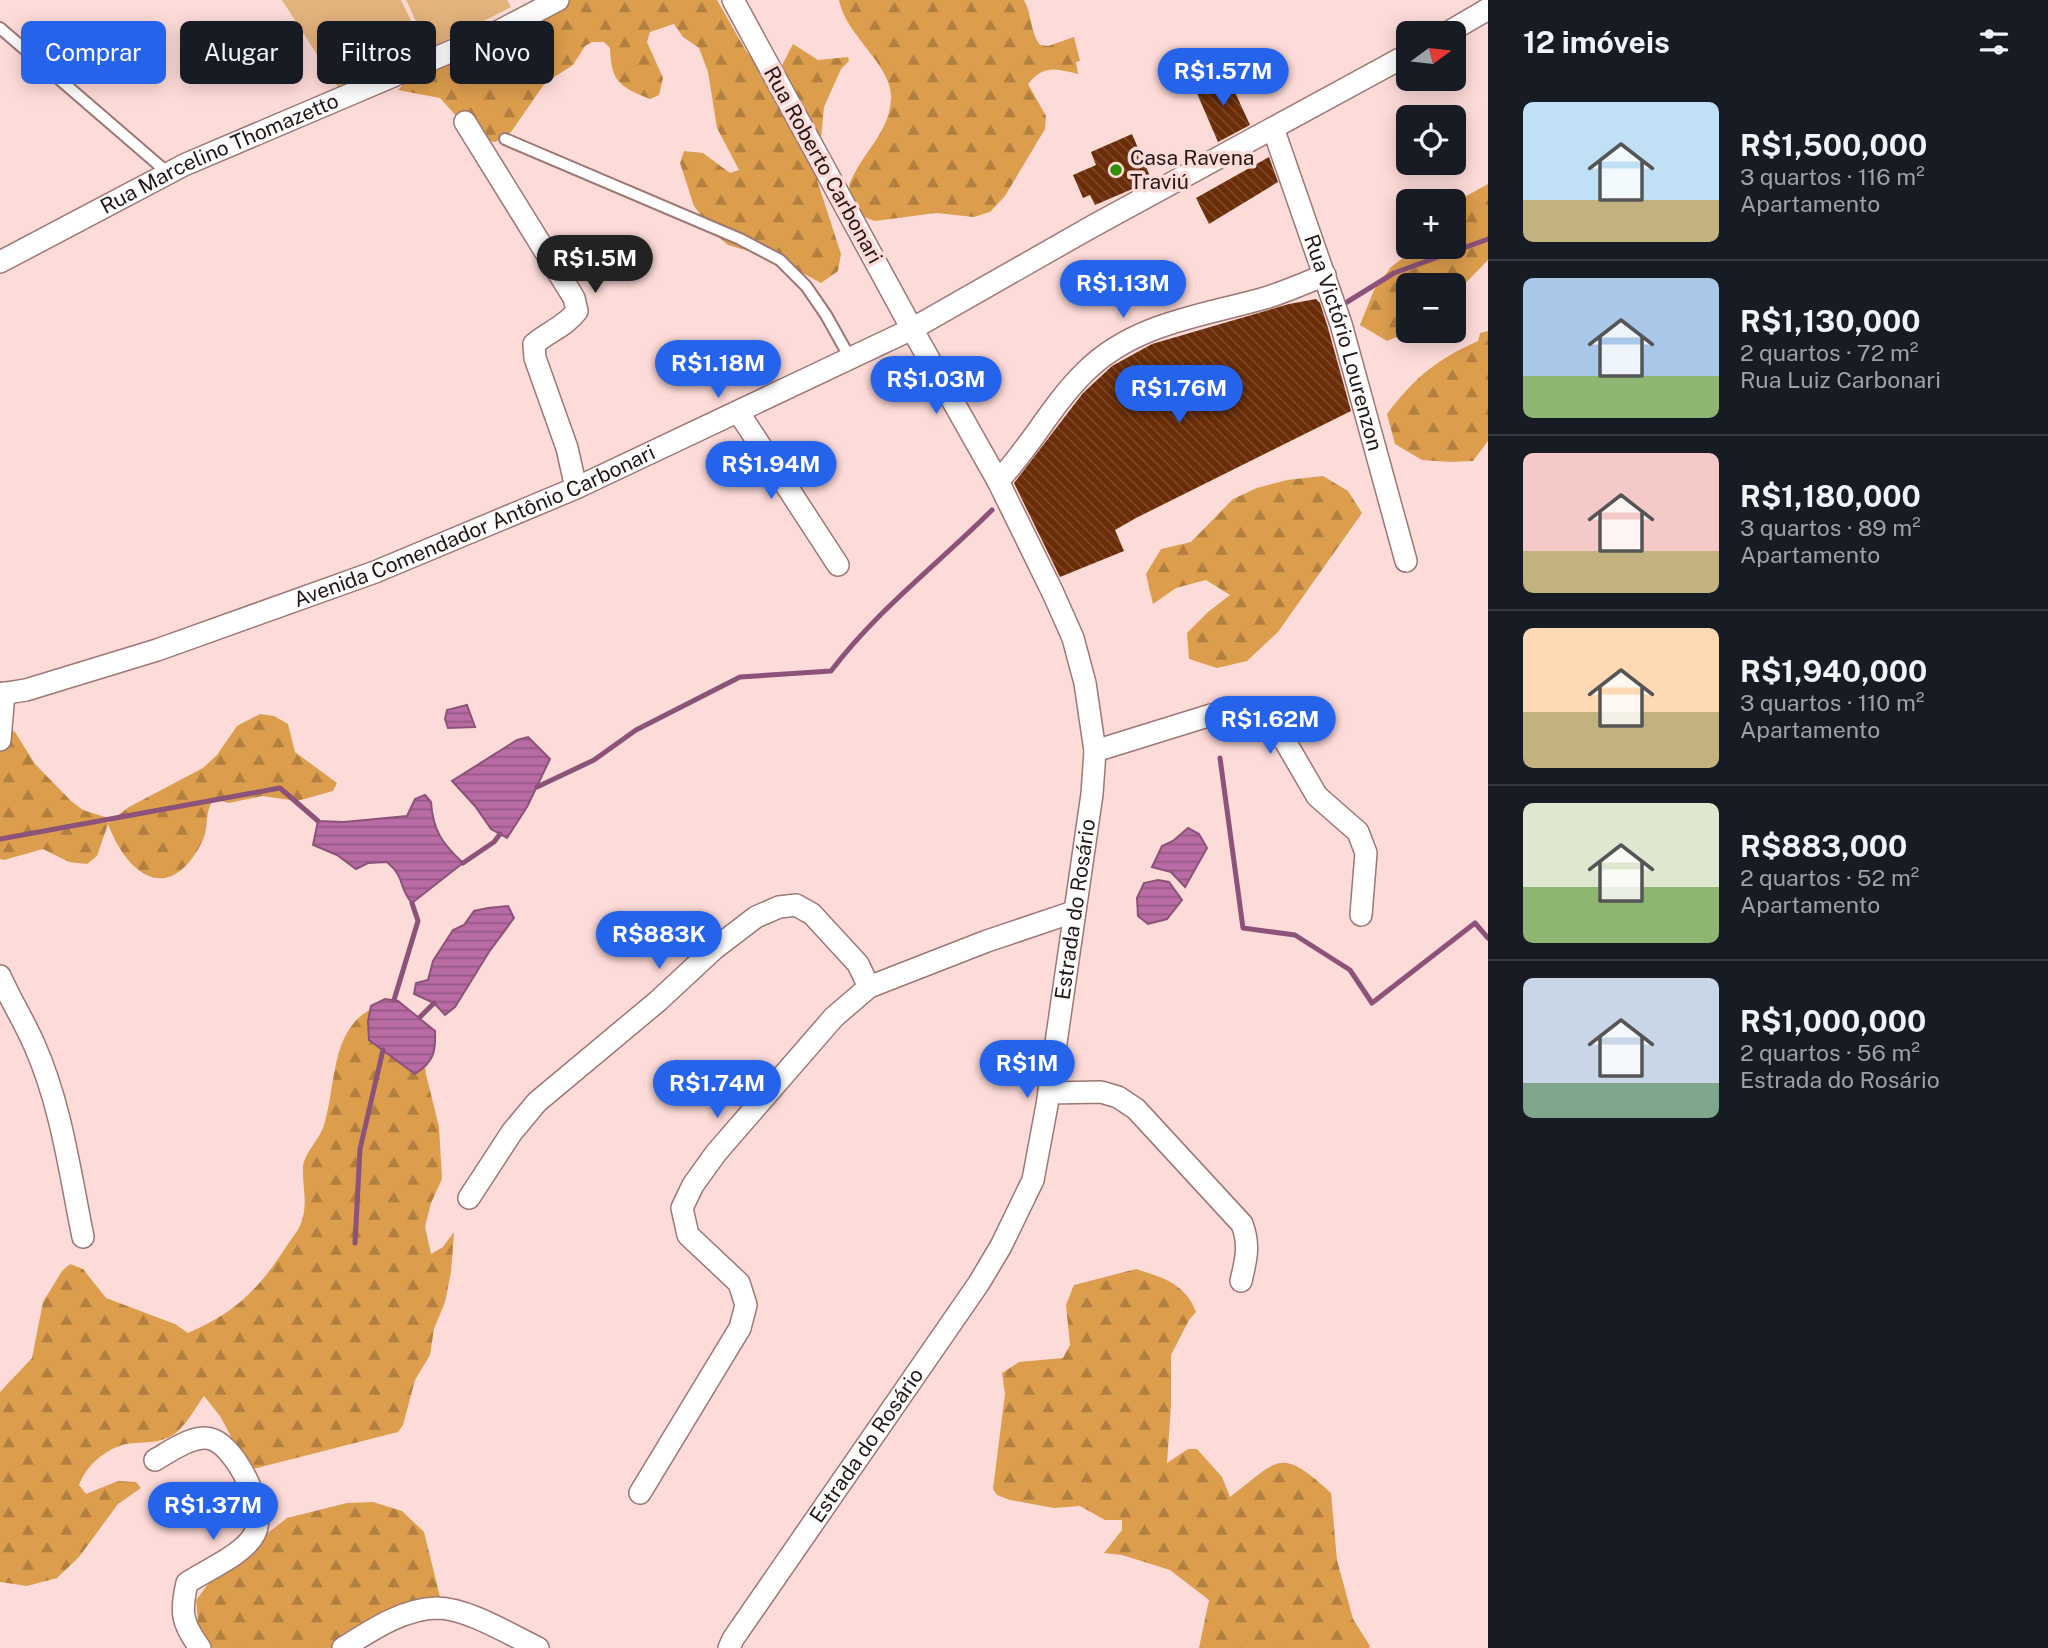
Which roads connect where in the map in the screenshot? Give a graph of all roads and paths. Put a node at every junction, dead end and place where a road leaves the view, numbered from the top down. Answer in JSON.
{"nodes":[{"id":1,"x":558,"y":0,"type":"edge"},
{"id":2,"x":733,"y":0,"type":"edge"},
{"id":3,"x":1488,"y":9,"type":"edge"},
{"id":4,"x":1466,"y":22,"type":"edge"},
{"id":5,"x":0,"y":29,"type":"edge"},
{"id":6,"x":1396,"y":61,"type":"edge"},
{"id":7,"x":465,"y":122,"type":"dead end"},
{"id":8,"x":1273,"y":128,"type":"junction"},
{"id":9,"x":505,"y":139,"type":"dead end"},
{"id":10,"x":168,"y":173,"type":"junction"},
{"id":11,"x":0,"y":262,"type":"edge"},
{"id":12,"x":1325,"y":275,"type":"junction"},
{"id":13,"x":912,"y":329,"type":"junction"},
{"id":14,"x":850,"y":358,"type":"junction"},
{"id":15,"x":739,"y":413,"type":"junction"},
{"id":16,"x":998,"y":481,"type":"junction"},
{"id":17,"x":576,"y":488,"type":"junction"},
{"id":18,"x":1406,"y":561,"type":"dead end"},
{"id":19,"x":838,"y":565,"type":"dead end"},
{"id":20,"x":2,"y":694,"type":"edge"},
{"id":21,"x":0,"y":740,"type":"edge"},
{"id":22,"x":1095,"y":751,"type":"junction"},
{"id":23,"x":1073,"y":912,"type":"junction"},
{"id":24,"x":1361,"y":915,"type":"dead end"},
{"id":25,"x":0,"y":976,"type":"edge"},
{"id":26,"x":869,"y":987,"type":"junction"},
{"id":27,"x":1049,"y":1093,"type":"junction"},
{"id":28,"x":469,"y":1198,"type":"dead end"},
{"id":29,"x":83,"y":1237,"type":"dead end"},
{"id":30,"x":1241,"y":1281,"type":"dead end"},
{"id":31,"x":155,"y":1460,"type":"dead end"},
{"id":32,"x":640,"y":1493,"type":"dead end"},
{"id":33,"x":200,"y":1648,"type":"edge"},
{"id":34,"x":343,"y":1648,"type":"edge"},
{"id":35,"x":538,"y":1648,"type":"edge"},
{"id":36,"x":729,"y":1648,"type":"edge"}],
"edges":[{"from":1,"to":10,"type":"street","name":"Rua Marcelino Thomazetto"},
{"from":2,"to":13,"type":"street","name":"Rua Roberto Carbonari"},
{"from":3,"to":4,"type":"street"},
{"from":5,"to":10,"type":"lane"},
{"from":6,"to":8,"type":"street","name":"Avenida Comendador Antônio Carbonari"},
{"from":7,"to":17,"type":"street"},
{"from":8,"to":12,"type":"street","name":"Rua Victório Lourenzon"},
{"from":8,"to":13,"type":"street","name":"Avenida Comendador Antônio Carbonari"},
{"from":9,"to":14,"type":"lane"},
{"from":10,"to":11,"type":"street","name":"Rua Marcelino Thomazetto"},
{"from":12,"to":16,"type":"street"},
{"from":12,"to":18,"type":"street","name":"Rua Victório Lourenzon"},
{"from":13,"to":14,"type":"street","name":"Avenida Comendador Antônio Carbonari"},
{"from":13,"to":16,"type":"street","name":"Estrada do Rosário"},
{"from":14,"to":15,"type":"street","name":"Avenida Comendador Antônio Carbonari"},
{"from":15,"to":17,"type":"street","name":"Avenida Comendador Antônio Carbonari"},
{"from":15,"to":19,"type":"street"},
{"from":16,"to":22,"type":"street","name":"Estrada do Rosário"},
{"from":17,"to":20,"type":"street","name":"Avenida Comendador Antônio Carbonari"},
{"from":20,"to":21,"type":"street"},
{"from":22,"to":23,"type":"street","name":"Estrada do Rosário"},
{"from":22,"to":24,"type":"street"},
{"from":23,"to":26,"type":"street"},
{"from":23,"to":27,"type":"street","name":"Estrada do Rosário"},
{"from":25,"to":29,"type":"street"},
{"from":26,"to":28,"type":"street"},
{"from":26,"to":32,"type":"street"},
{"from":27,"to":30,"type":"street"},
{"from":27,"to":36,"type":"street","name":"Estrada do Rosário"},
{"from":31,"to":33,"type":"street"},
{"from":34,"to":35,"type":"street"}]}
